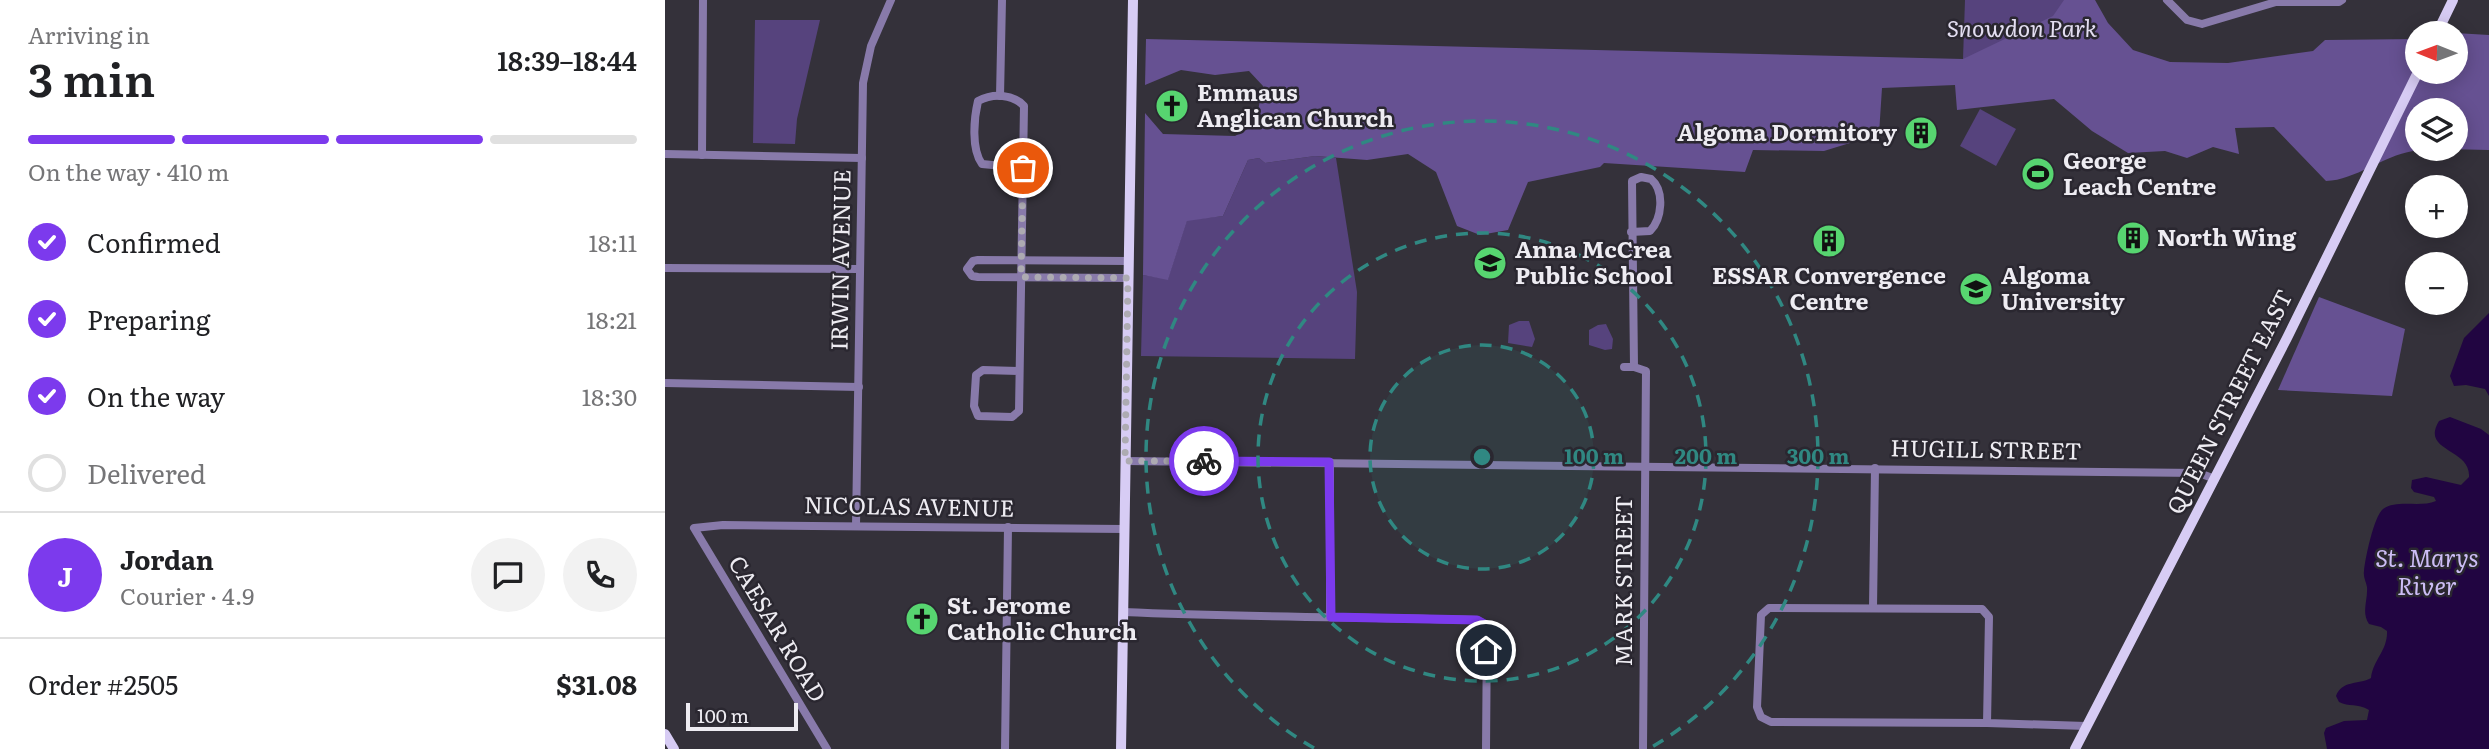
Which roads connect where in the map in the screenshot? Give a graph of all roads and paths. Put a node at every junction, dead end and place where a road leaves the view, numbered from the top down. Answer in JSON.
{"nodes":[{"id":1,"x":703,"y":0,"type":"edge"},
{"id":2,"x":891,"y":0,"type":"edge"},
{"id":3,"x":1002,"y":0,"type":"edge"},
{"id":4,"x":1133,"y":0,"type":"edge"},
{"id":5,"x":2167,"y":0,"type":"edge"},
{"id":6,"x":2342,"y":0,"type":"edge"},
{"id":7,"x":2453,"y":0,"type":"edge"},
{"id":8,"x":2443,"y":21,"type":"edge"},
{"id":9,"x":2412,"y":84,"type":"edge"},
{"id":10,"x":1000,"y":96,"type":"junction"},
{"id":11,"x":665,"y":154,"type":"edge"},
{"id":12,"x":702,"y":155,"type":"junction"},
{"id":13,"x":862,"y":158,"type":"junction"},
{"id":14,"x":1023,"y":168,"type":"junction"},
{"id":15,"x":1631,"y":232,"type":"junction"},
{"id":16,"x":1021,"y":260,"type":"junction"},
{"id":17,"x":1128,"y":261,"type":"junction"},
{"id":18,"x":665,"y":268,"type":"edge"},
{"id":19,"x":860,"y":270,"type":"junction"},
{"id":20,"x":1021,"y":277,"type":"junction"},
{"id":21,"x":1128,"y":278,"type":"junction"},
{"id":22,"x":1624,"y":367,"type":"dead end"},
{"id":23,"x":1634,"y":367,"type":"junction"},
{"id":24,"x":1019,"y":371,"type":"junction"},
{"id":25,"x":665,"y":383,"type":"edge"},
{"id":26,"x":859,"y":387,"type":"junction"},
{"id":27,"x":1125,"y":461,"type":"junction"},
{"id":28,"x":1329,"y":462,"type":"junction"},
{"id":29,"x":1644,"y":467,"type":"junction"},
{"id":30,"x":1875,"y":468,"type":"junction"},
{"id":31,"x":2215,"y":479,"type":"junction"},
{"id":32,"x":856,"y":526,"type":"junction"},
{"id":33,"x":1008,"y":527,"type":"junction"},
{"id":34,"x":694,"y":528,"type":"joint"},
{"id":35,"x":1124,"y":529,"type":"junction"},
{"id":36,"x":1873,"y":608,"type":"junction"},
{"id":37,"x":1123,"y":612,"type":"junction"},
{"id":38,"x":1331,"y":617,"type":"junction"},
{"id":39,"x":1987,"y":723,"type":"junction"},
{"id":40,"x":2086,"y":726,"type":"junction"},
{"id":41,"x":665,"y":734,"type":"edge"},
{"id":42,"x":674,"y":749,"type":"edge"},
{"id":43,"x":827,"y":749,"type":"edge"},
{"id":44,"x":1005,"y":749,"type":"edge"},
{"id":45,"x":1121,"y":749,"type":"edge"},
{"id":46,"x":1486,"y":749,"type":"edge"},
{"id":47,"x":1643,"y":749,"type":"edge"},
{"id":48,"x":2075,"y":749,"type":"edge"}],
"edges":[{"from":1,"to":12,"type":"street"},
{"from":2,"to":13,"type":"street","name":"IRWIN AVENUE"},
{"from":3,"to":10,"type":"street"},
{"from":4,"to":17,"type":"main road"},
{"from":5,"to":6,"type":"street"},
{"from":7,"to":8,"type":"main road"},
{"from":9,"to":31,"type":"main road","name":"QUEEN STREET EAST"},
{"from":10,"to":14,"type":"street"},
{"from":10,"to":14,"type":"street"},
{"from":11,"to":12,"type":"street"},
{"from":12,"to":13,"type":"street"},
{"from":13,"to":19,"type":"street","name":"IRWIN AVENUE"},
{"from":14,"to":16,"type":"street"},
{"from":15,"to":15,"type":"street"},
{"from":15,"to":23,"type":"street"},
{"from":16,"to":17,"type":"street"},
{"from":16,"to":20,"type":"street"},
{"from":16,"to":20,"type":"street"},
{"from":17,"to":21,"type":"main road"},
{"from":18,"to":19,"type":"street"},
{"from":19,"to":26,"type":"street","name":"IRWIN AVENUE"},
{"from":20,"to":21,"type":"street"},
{"from":20,"to":24,"type":"street"},
{"from":21,"to":27,"type":"main road"},
{"from":22,"to":23,"type":"street"},
{"from":23,"to":29,"type":"street","name":"MARK STREET"},
{"from":24,"to":24,"type":"street"},
{"from":25,"to":26,"type":"street"},
{"from":26,"to":32,"type":"street","name":"IRWIN AVENUE"},
{"from":27,"to":28,"type":"street","name":"HUGILL STREET"},
{"from":27,"to":35,"type":"main road"},
{"from":28,"to":29,"type":"street","name":"HUGILL STREET"},
{"from":28,"to":38,"type":"street"},
{"from":29,"to":30,"type":"street","name":"HUGILL STREET"},
{"from":29,"to":47,"type":"street","name":"MARK STREET"},
{"from":30,"to":31,"type":"street","name":"HUGILL STREET"},
{"from":30,"to":36,"type":"street"},
{"from":31,"to":40,"type":"main road","name":"QUEEN STREET EAST"},
{"from":32,"to":33,"type":"street","name":"NICOLAS AVENUE"},
{"from":32,"to":34,"type":"street","name":"NICOLAS AVENUE"},
{"from":33,"to":35,"type":"street","name":"NICOLAS AVENUE"},
{"from":33,"to":44,"type":"street"},
{"from":34,"to":43,"type":"street","name":"CAESAR ROAD"},
{"from":35,"to":37,"type":"main road"},
{"from":36,"to":39,"type":"street"},
{"from":36,"to":39,"type":"street"},
{"from":37,"to":38,"type":"street"},
{"from":37,"to":45,"type":"main road"},
{"from":38,"to":46,"type":"street"},
{"from":39,"to":40,"type":"street"},
{"from":40,"to":48,"type":"main road","name":"QUEEN STREET EAST"},
{"from":41,"to":42,"type":"main road"}]}
